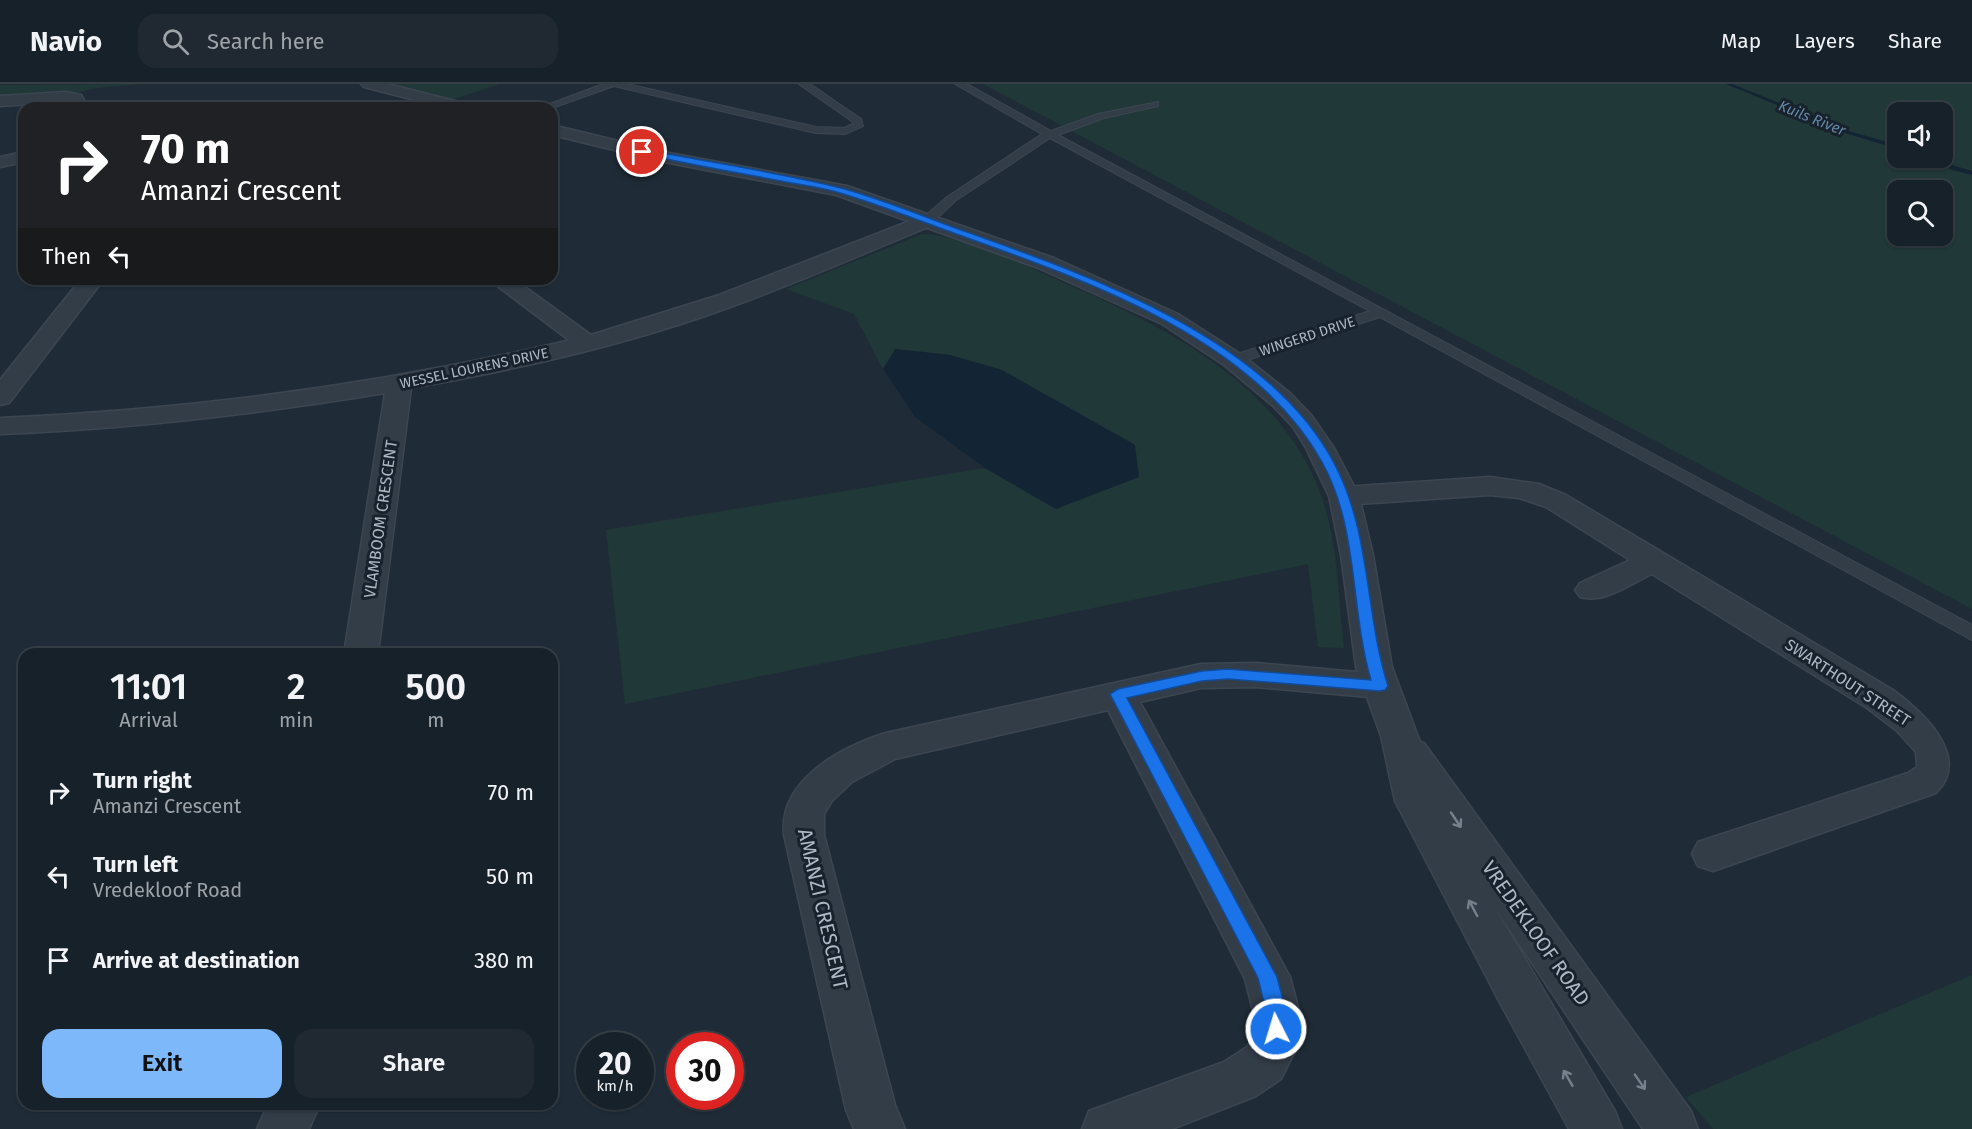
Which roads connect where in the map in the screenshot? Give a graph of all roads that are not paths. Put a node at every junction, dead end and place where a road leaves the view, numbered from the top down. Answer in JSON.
{"nodes":[{"id":1,"x":369,"y":84,"type":"edge"},
{"id":2,"x":614,"y":84,"type":"edge"},
{"id":3,"x":804,"y":84,"type":"edge"},
{"id":4,"x":960,"y":84,"type":"edge"},
{"id":5,"x":0,"y":101,"type":"edge"},
{"id":6,"x":77,"y":102,"type":"edge"},
{"id":7,"x":441,"y":102,"type":"edge"},
{"id":8,"x":558,"y":103,"type":"edge"},
{"id":9,"x":1155,"y":104,"type":"dead end"},
{"id":10,"x":558,"y":131,"type":"edge"},
{"id":11,"x":1048,"y":135,"type":"junction"},
{"id":12,"x":18,"y":158,"type":"edge"},
{"id":13,"x":0,"y":162,"type":"edge"},
{"id":14,"x":928,"y":220,"type":"junction"},
{"id":15,"x":88,"y":285,"type":"edge"},
{"id":16,"x":508,"y":285,"type":"edge"},
{"id":17,"x":1382,"y":312,"type":"junction"},
{"id":18,"x":587,"y":343,"type":"junction"},
{"id":19,"x":1233,"y":360,"type":"junction"},
{"id":20,"x":399,"y":383,"type":"junction"},
{"id":21,"x":0,"y":397,"type":"edge"},
{"id":22,"x":0,"y":426,"type":"edge"},
{"id":23,"x":1344,"y":496,"type":"junction"},
{"id":24,"x":1654,"y":561,"type":"junction"},
{"id":25,"x":1591,"y":590,"type":"dead end"},
{"id":26,"x":1972,"y":633,"type":"edge"},
{"id":27,"x":362,"y":648,"type":"edge"},
{"id":28,"x":1380,"y":686,"type":"junction"},
{"id":29,"x":1118,"y":694,"type":"junction"},
{"id":30,"x":1400,"y":736,"type":"junction"},
{"id":31,"x":1713,"y":854,"type":"dead end"},
{"id":32,"x":292,"y":1110,"type":"edge"},
{"id":33,"x":282,"y":1129,"type":"edge"},
{"id":34,"x":880,"y":1129,"type":"edge"},
{"id":35,"x":1107,"y":1129,"type":"edge"},
{"id":36,"x":1597,"y":1129,"type":"edge"},
{"id":37,"x":1673,"y":1129,"type":"edge"}],
"edges":[{"from":1,"to":7,"type":"street"},
{"from":2,"to":3,"type":"lane"},
{"from":2,"to":8,"type":"lane"},
{"from":4,"to":11,"type":"lane"},
{"from":5,"to":6,"type":"street"},
{"from":9,"to":11,"type":"lane"},
{"from":10,"to":14,"type":"street","name":"VREDEKLOOF ROAD"},
{"from":11,"to":14,"type":"lane"},
{"from":11,"to":17,"type":"lane"},
{"from":12,"to":13,"type":"street"},
{"from":14,"to":18,"type":"street","name":"WESSEL LOURENS DRIVE"},
{"from":14,"to":19,"type":"street","name":"VREDEKLOOF ROAD"},
{"from":15,"to":21,"type":"street"},
{"from":16,"to":18,"type":"street"},
{"from":17,"to":19,"type":"lane","name":"WINGERD DRIVE"},
{"from":17,"to":26,"type":"lane"},
{"from":18,"to":20,"type":"street","name":"WESSEL LOURENS DRIVE"},
{"from":19,"to":23,"type":"street","name":"VREDEKLOOF ROAD"},
{"from":20,"to":22,"type":"street","name":"WESSEL LOURENS DRIVE"},
{"from":20,"to":27,"type":"street","name":"VLAMBOOM CRESCENT"},
{"from":23,"to":24,"type":"street","name":"SWARTHOUT STREET"},
{"from":23,"to":28,"type":"street","name":"VREDEKLOOF ROAD"},
{"from":24,"to":25,"type":"street"},
{"from":24,"to":31,"type":"street","name":"SWARTHOUT STREET"},
{"from":28,"to":29,"type":"street","name":"AMANZI CRESCENT"},
{"from":28,"to":30,"type":"street","name":"VREDEKLOOF ROAD"},
{"from":29,"to":34,"type":"street","name":"AMANZI CRESCENT"},
{"from":29,"to":35,"type":"street"},
{"from":36,"to":30,"type":"street","name":"VREDEKLOOF ROAD","one_way":true},
{"from":30,"to":37,"type":"street","name":"VREDEKLOOF ROAD","one_way":true},
{"from":32,"to":33,"type":"street"}]}
